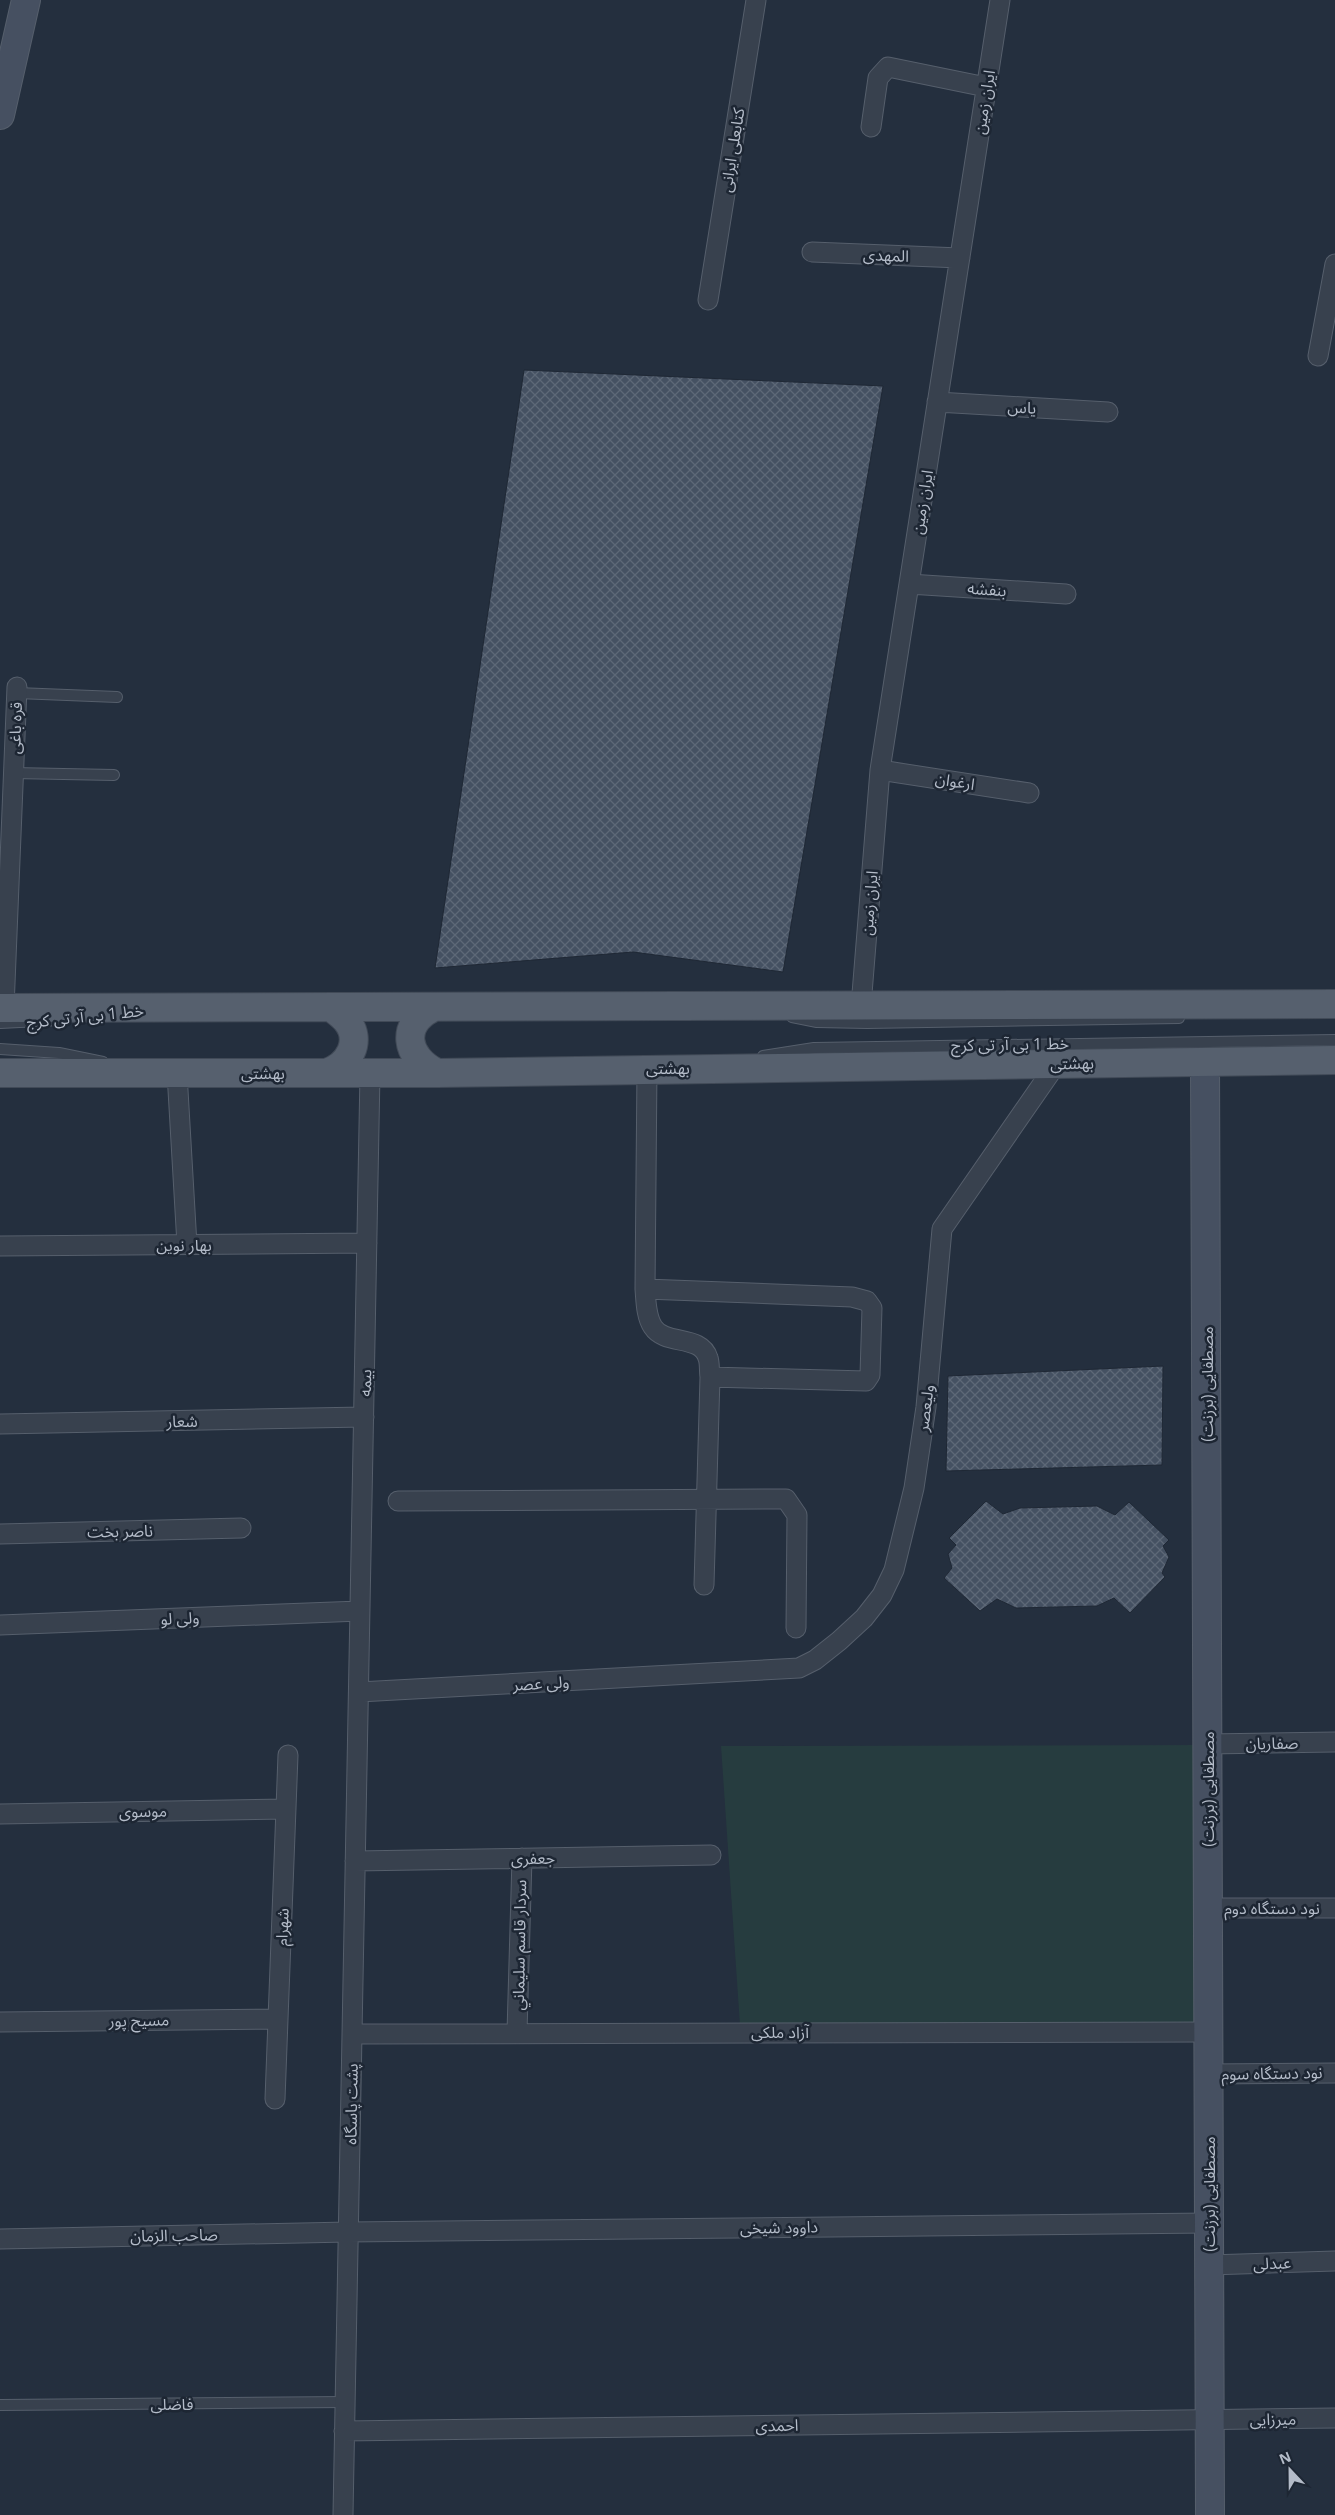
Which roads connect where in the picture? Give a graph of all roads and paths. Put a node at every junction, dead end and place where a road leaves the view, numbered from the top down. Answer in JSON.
{"nodes":[{"id":1,"x":26,"y":0,"type":"edge"},
{"id":2,"x":756,"y":0,"type":"edge"},
{"id":3,"x":1000,"y":0,"type":"edge"},
{"id":4,"x":986,"y":87,"type":"junction"},
{"id":5,"x":0,"y":116,"type":"edge"},
{"id":6,"x":871,"y":127,"type":"dead end"},
{"id":7,"x":812,"y":252,"type":"dead end"},
{"id":8,"x":960,"y":258,"type":"junction"},
{"id":9,"x":1335,"y":264,"type":"edge"},
{"id":10,"x":708,"y":300,"type":"dead end"},
{"id":11,"x":1318,"y":356,"type":"dead end"},
{"id":12,"x":937,"y":402,"type":"junction"},
{"id":13,"x":1108,"y":412,"type":"dead end"},
{"id":14,"x":909,"y":584,"type":"junction"},
{"id":15,"x":1066,"y":594,"type":"dead end"},
{"id":16,"x":17,"y":690,"type":"joint"},
{"id":17,"x":117,"y":697,"type":"dead end"},
{"id":18,"x":880,"y":770,"type":"junction"},
{"id":19,"x":13,"y":773,"type":"junction"},
{"id":20,"x":114,"y":775,"type":"dead end"},
{"id":21,"x":1029,"y":792,"type":"dead end"},
{"id":22,"x":1335,"y":1004,"type":"edge"},
{"id":23,"x":741,"y":1006,"type":"junction"},
{"id":24,"x":861,"y":1006,"type":"junction"},
{"id":25,"x":331,"y":1007,"type":"junction"},
{"id":26,"x":434,"y":1007,"type":"junction"},
{"id":27,"x":1,"y":1013,"type":"edge"},
{"id":28,"x":1186,"y":1018,"type":"dead end"},
{"id":29,"x":1335,"y":1040,"type":"edge"},
{"id":30,"x":0,"y":1049,"type":"edge"},
{"id":31,"x":1335,"y":1060,"type":"edge"},
{"id":32,"x":1205,"y":1062,"type":"junction"},
{"id":33,"x":1057,"y":1063,"type":"junction"},
{"id":34,"x":647,"y":1068,"type":"junction"},
{"id":35,"x":688,"y":1068,"type":"junction"},
{"id":36,"x":168,"y":1073,"type":"junction"},
{"id":37,"x":326,"y":1073,"type":"junction"},
{"id":38,"x":370,"y":1073,"type":"junction"},
{"id":39,"x":437,"y":1073,"type":"junction"},
{"id":40,"x":0,"y":1074,"type":"edge"},
{"id":41,"x":367,"y":1244,"type":"junction"},
{"id":42,"x":186,"y":1245,"type":"junction"},
{"id":43,"x":0,"y":1246,"type":"edge"},
{"id":44,"x":645,"y":1289,"type":"junction"},
{"id":45,"x":710,"y":1377,"type":"junction"},
{"id":46,"x":364,"y":1417,"type":"junction"},
{"id":47,"x":0,"y":1424,"type":"edge"},
{"id":48,"x":706,"y":1500,"type":"junction"},
{"id":49,"x":398,"y":1501,"type":"dead end"},
{"id":50,"x":241,"y":1528,"type":"dead end"},
{"id":51,"x":0,"y":1534,"type":"edge"},
{"id":52,"x":704,"y":1585,"type":"dead end"},
{"id":53,"x":360,"y":1611,"type":"junction"},
{"id":54,"x":0,"y":1625,"type":"edge"},
{"id":55,"x":796,"y":1628,"type":"dead end"},
{"id":56,"x":723,"y":1674,"type":"joint"},
{"id":57,"x":359,"y":1692,"type":"junction"},
{"id":58,"x":1335,"y":1742,"type":"edge"},
{"id":59,"x":1208,"y":1744,"type":"junction"},
{"id":60,"x":288,"y":1755,"type":"dead end"},
{"id":61,"x":286,"y":1809,"type":"junction"},
{"id":62,"x":0,"y":1814,"type":"edge"},
{"id":63,"x":711,"y":1855,"type":"dead end"},
{"id":64,"x":522,"y":1858,"type":"junction"},
{"id":65,"x":355,"y":1861,"type":"junction"},
{"id":66,"x":1208,"y":1908,"type":"junction"},
{"id":67,"x":1335,"y":1908,"type":"edge"},
{"id":68,"x":278,"y":2019,"type":"junction"},
{"id":69,"x":0,"y":2022,"type":"edge"},
{"id":70,"x":517,"y":2032,"type":"junction"},
{"id":71,"x":1208,"y":2032,"type":"junction"},
{"id":72,"x":352,"y":2034,"type":"junction"},
{"id":73,"x":1335,"y":2072,"type":"edge"},
{"id":74,"x":1208,"y":2074,"type":"junction"},
{"id":75,"x":275,"y":2100,"type":"dead end"},
{"id":76,"x":1209,"y":2223,"type":"junction"},
{"id":77,"x":348,"y":2232,"type":"junction"},
{"id":78,"x":0,"y":2239,"type":"edge"},
{"id":79,"x":1335,"y":2261,"type":"edge"},
{"id":80,"x":1209,"y":2265,"type":"junction"},
{"id":81,"x":345,"y":2402,"type":"junction"},
{"id":82,"x":0,"y":2405,"type":"edge"},
{"id":83,"x":1335,"y":2418,"type":"edge"},
{"id":84,"x":1210,"y":2420,"type":"junction"},
{"id":85,"x":344,"y":2432,"type":"junction"},
{"id":86,"x":343,"y":2515,"type":"edge"},
{"id":87,"x":1210,"y":2515,"type":"edge"}],
"edges":[{"from":1,"to":5,"type":"street"},
{"from":2,"to":10,"type":"street","name":"کتابعلی ایرانی"},
{"from":3,"to":4,"type":"street","name":"ایران زمین"},
{"from":4,"to":6,"type":"street"},
{"from":4,"to":8,"type":"street","name":"ایران زمین"},
{"from":7,"to":8,"type":"street","name":"المهدی"},
{"from":8,"to":12,"type":"street","name":"ایران زمین"},
{"from":9,"to":11,"type":"street"},
{"from":12,"to":13,"type":"street","name":"یاس"},
{"from":12,"to":14,"type":"street","name":"ایران زمین"},
{"from":14,"to":15,"type":"street","name":"بنفشه"},
{"from":14,"to":18,"type":"street","name":"ایران زمین"},
{"from":16,"to":17,"type":"lane"},
{"from":16,"to":19,"type":"street","name":"قره باغی"},
{"from":18,"to":21,"type":"street","name":"ارغوان"},
{"from":18,"to":24,"type":"street","name":"ایران زمین"},
{"from":19,"to":20,"type":"lane"},
{"from":19,"to":27,"type":"street","name":"قره باغی"},
{"from":22,"to":24,"type":"main road"},
{"from":23,"to":24,"type":"main road"},
{"from":23,"to":26,"type":"main road"},
{"from":23,"to":28,"type":"lane","name":"خط 1 بی آر تی کرج"},
{"from":25,"to":26,"type":"main road"},
{"from":25,"to":27,"type":"main road"},
{"from":25,"to":37,"type":"main road"},
{"from":26,"to":39,"type":"main road"},
{"from":29,"to":35,"type":"lane","name":"خط 1 بی آر تی کرج"},
{"from":30,"to":36,"type":"lane","name":"خط 1 بی آر تی کرج"},
{"from":31,"to":32,"type":"main road","name":"بهشتی"},
{"from":32,"to":33,"type":"main road","name":"بهشتی"},
{"from":32,"to":59,"type":"street","name":"مصطفایی (برزنت)"},
{"from":33,"to":35,"type":"main road","name":"بهشتی"},
{"from":33,"to":56,"type":"street","name":"ولیعصر"},
{"from":34,"to":35,"type":"main road","name":"بهشتی"},
{"from":34,"to":39,"type":"main road","name":"بهشتی"},
{"from":34,"to":44,"type":"street"},
{"from":36,"to":37,"type":"main road","name":"بهشتی"},
{"from":36,"to":40,"type":"main road","name":"بهشتی"},
{"from":36,"to":42,"type":"street"},
{"from":37,"to":38,"type":"main road","name":"بهشتی"},
{"from":38,"to":39,"type":"main road","name":"بهشتی"},
{"from":38,"to":41,"type":"street","name":"بیمه"},
{"from":41,"to":42,"type":"street","name":"بهار نوین"},
{"from":41,"to":46,"type":"street","name":"بیمه"},
{"from":42,"to":43,"type":"street","name":"بهار نوین"},
{"from":44,"to":45,"type":"street"},
{"from":44,"to":45,"type":"street"},
{"from":45,"to":48,"type":"street"},
{"from":46,"to":47,"type":"street","name":"شعار"},
{"from":46,"to":53,"type":"street","name":"بیمه"},
{"from":48,"to":49,"type":"street"},
{"from":48,"to":52,"type":"street"},
{"from":48,"to":55,"type":"street"},
{"from":50,"to":51,"type":"street","name":"ناصر بخت"},
{"from":53,"to":54,"type":"street","name":"ولی لو"},
{"from":53,"to":57,"type":"street","name":"بیمه"},
{"from":56,"to":57,"type":"street","name":"ولی عصر"},
{"from":57,"to":65,"type":"street","name":"پشت پاسگاه"},
{"from":58,"to":59,"type":"street","name":"صفاریان"},
{"from":59,"to":66,"type":"street","name":"مصطفایی (برزنت)"},
{"from":60,"to":61,"type":"street","name":"شهرام"},
{"from":61,"to":62,"type":"street","name":"موسوی"},
{"from":61,"to":68,"type":"street","name":"شهرام"},
{"from":63,"to":64,"type":"street","name":"جعفری"},
{"from":64,"to":65,"type":"street","name":"جعفری"},
{"from":64,"to":70,"type":"street","name":"سردار قاسم سليماني"},
{"from":65,"to":72,"type":"street","name":"پشت پاسگاه"},
{"from":66,"to":67,"type":"street","name":"نود دستگاه دوم"},
{"from":66,"to":71,"type":"street","name":"مصطفایی (برزنت)"},
{"from":68,"to":69,"type":"street","name":"مسیح پور"},
{"from":68,"to":75,"type":"street","name":"شهرام"},
{"from":70,"to":71,"type":"street","name":"آزاد ملکی"},
{"from":70,"to":72,"type":"street","name":"آزاد ملکی"},
{"from":71,"to":74,"type":"street","name":"مصطفایی (برزنت)"},
{"from":72,"to":77,"type":"street","name":"پشت پاسگاه"},
{"from":73,"to":74,"type":"street","name":"نود دستگاه سوم"},
{"from":74,"to":76,"type":"street","name":"مصطفایی (برزنت)"},
{"from":76,"to":77,"type":"street","name":"داوود شیخی"},
{"from":76,"to":80,"type":"street","name":"مصطفایی (برزنت)"},
{"from":77,"to":78,"type":"street","name":"صاحب الزمان"},
{"from":77,"to":81,"type":"street","name":"پشت پاسگاه"},
{"from":79,"to":80,"type":"street","name":"عبدلی"},
{"from":80,"to":84,"type":"street","name":"مصطفایی (برزنت)"},
{"from":81,"to":82,"type":"lane","name":"فاضلی"},
{"from":81,"to":85,"type":"street","name":"پشت پاسگاه"},
{"from":83,"to":84,"type":"street","name":"میرزایی"},
{"from":84,"to":85,"type":"street","name":"احمدی"},
{"from":84,"to":87,"type":"street","name":"مصطفایی (برزنت)"},
{"from":85,"to":86,"type":"street","name":"پشت پاسگاه"}]}
